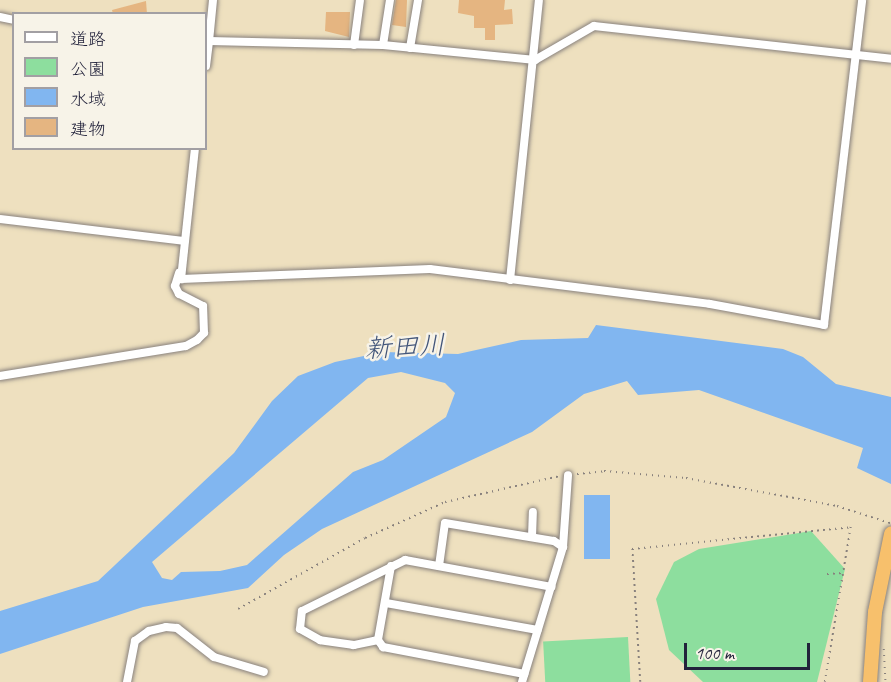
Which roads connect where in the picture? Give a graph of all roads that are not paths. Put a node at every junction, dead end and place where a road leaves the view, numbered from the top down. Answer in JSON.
{"nodes":[{"id":1,"x":213,"y":0,"type":"edge"},
{"id":2,"x":360,"y":0,"type":"edge"},
{"id":3,"x":390,"y":0,"type":"edge"},
{"id":4,"x":418,"y":0,"type":"edge"},
{"id":5,"x":539,"y":0,"type":"edge"},
{"id":6,"x":862,"y":0,"type":"edge"},
{"id":7,"x":207,"y":41,"type":"edge"},
{"id":8,"x":354,"y":45,"type":"junction"},
{"id":9,"x":382,"y":45,"type":"junction"},
{"id":10,"x":410,"y":48,"type":"junction"},
{"id":11,"x":858,"y":56,"type":"junction"},
{"id":12,"x":891,"y":59,"type":"edge"},
{"id":13,"x":536,"y":60,"type":"junction"},
{"id":14,"x":195,"y":150,"type":"edge"},
{"id":15,"x":0,"y":219,"type":"edge"},
{"id":16,"x":184,"y":241,"type":"junction"},
{"id":17,"x":179,"y":273,"type":"junction"},
{"id":18,"x":510,"y":280,"type":"junction"},
{"id":19,"x":0,"y":376,"type":"edge"},
{"id":20,"x":568,"y":475,"type":"dead end"},
{"id":21,"x":533,"y":512,"type":"dead end"},
{"id":22,"x":891,"y":534,"type":"edge"},
{"id":23,"x":532,"y":537,"type":"junction"},
{"id":24,"x":563,"y":547,"type":"junction"},
{"id":25,"x":391,"y":566,"type":"junction"},
{"id":26,"x":439,"y":566,"type":"junction"},
{"id":27,"x":552,"y":587,"type":"junction"},
{"id":28,"x":386,"y":603,"type":"junction"},
{"id":29,"x":538,"y":630,"type":"junction"},
{"id":30,"x":378,"y":640,"type":"junction"},
{"id":31,"x":264,"y":672,"type":"dead end"},
{"id":32,"x":523,"y":678,"type":"edge"},
{"id":33,"x":127,"y":682,"type":"edge"},
{"id":34,"x":870,"y":682,"type":"edge"}],
"edges":[{"from":1,"to":7,"type":"street"},
{"from":2,"to":8,"type":"street"},
{"from":3,"to":9,"type":"street"},
{"from":4,"to":10,"type":"street"},
{"from":5,"to":13,"type":"street"},
{"from":6,"to":11,"type":"street"},
{"from":7,"to":8,"type":"street"},
{"from":8,"to":9,"type":"street"},
{"from":9,"to":10,"type":"street"},
{"from":10,"to":13,"type":"street"},
{"from":11,"to":12,"type":"street"},
{"from":11,"to":13,"type":"street"},
{"from":11,"to":18,"type":"street"},
{"from":13,"to":18,"type":"street"},
{"from":14,"to":16,"type":"street"},
{"from":15,"to":16,"type":"street"},
{"from":16,"to":17,"type":"street"},
{"from":17,"to":18,"type":"street"},
{"from":17,"to":19,"type":"street"},
{"from":20,"to":24,"type":"street"},
{"from":21,"to":23,"type":"street"},
{"from":22,"to":34,"type":"highway"},
{"from":23,"to":24,"type":"street"},
{"from":23,"to":26,"type":"street"},
{"from":24,"to":27,"type":"street"},
{"from":25,"to":26,"type":"street"},
{"from":25,"to":28,"type":"street"},
{"from":25,"to":30,"type":"street"},
{"from":26,"to":27,"type":"street"},
{"from":27,"to":29,"type":"street"},
{"from":28,"to":29,"type":"street"},
{"from":28,"to":30,"type":"street"},
{"from":29,"to":32,"type":"street"},
{"from":30,"to":32,"type":"street"},
{"from":31,"to":33,"type":"street"}]}
